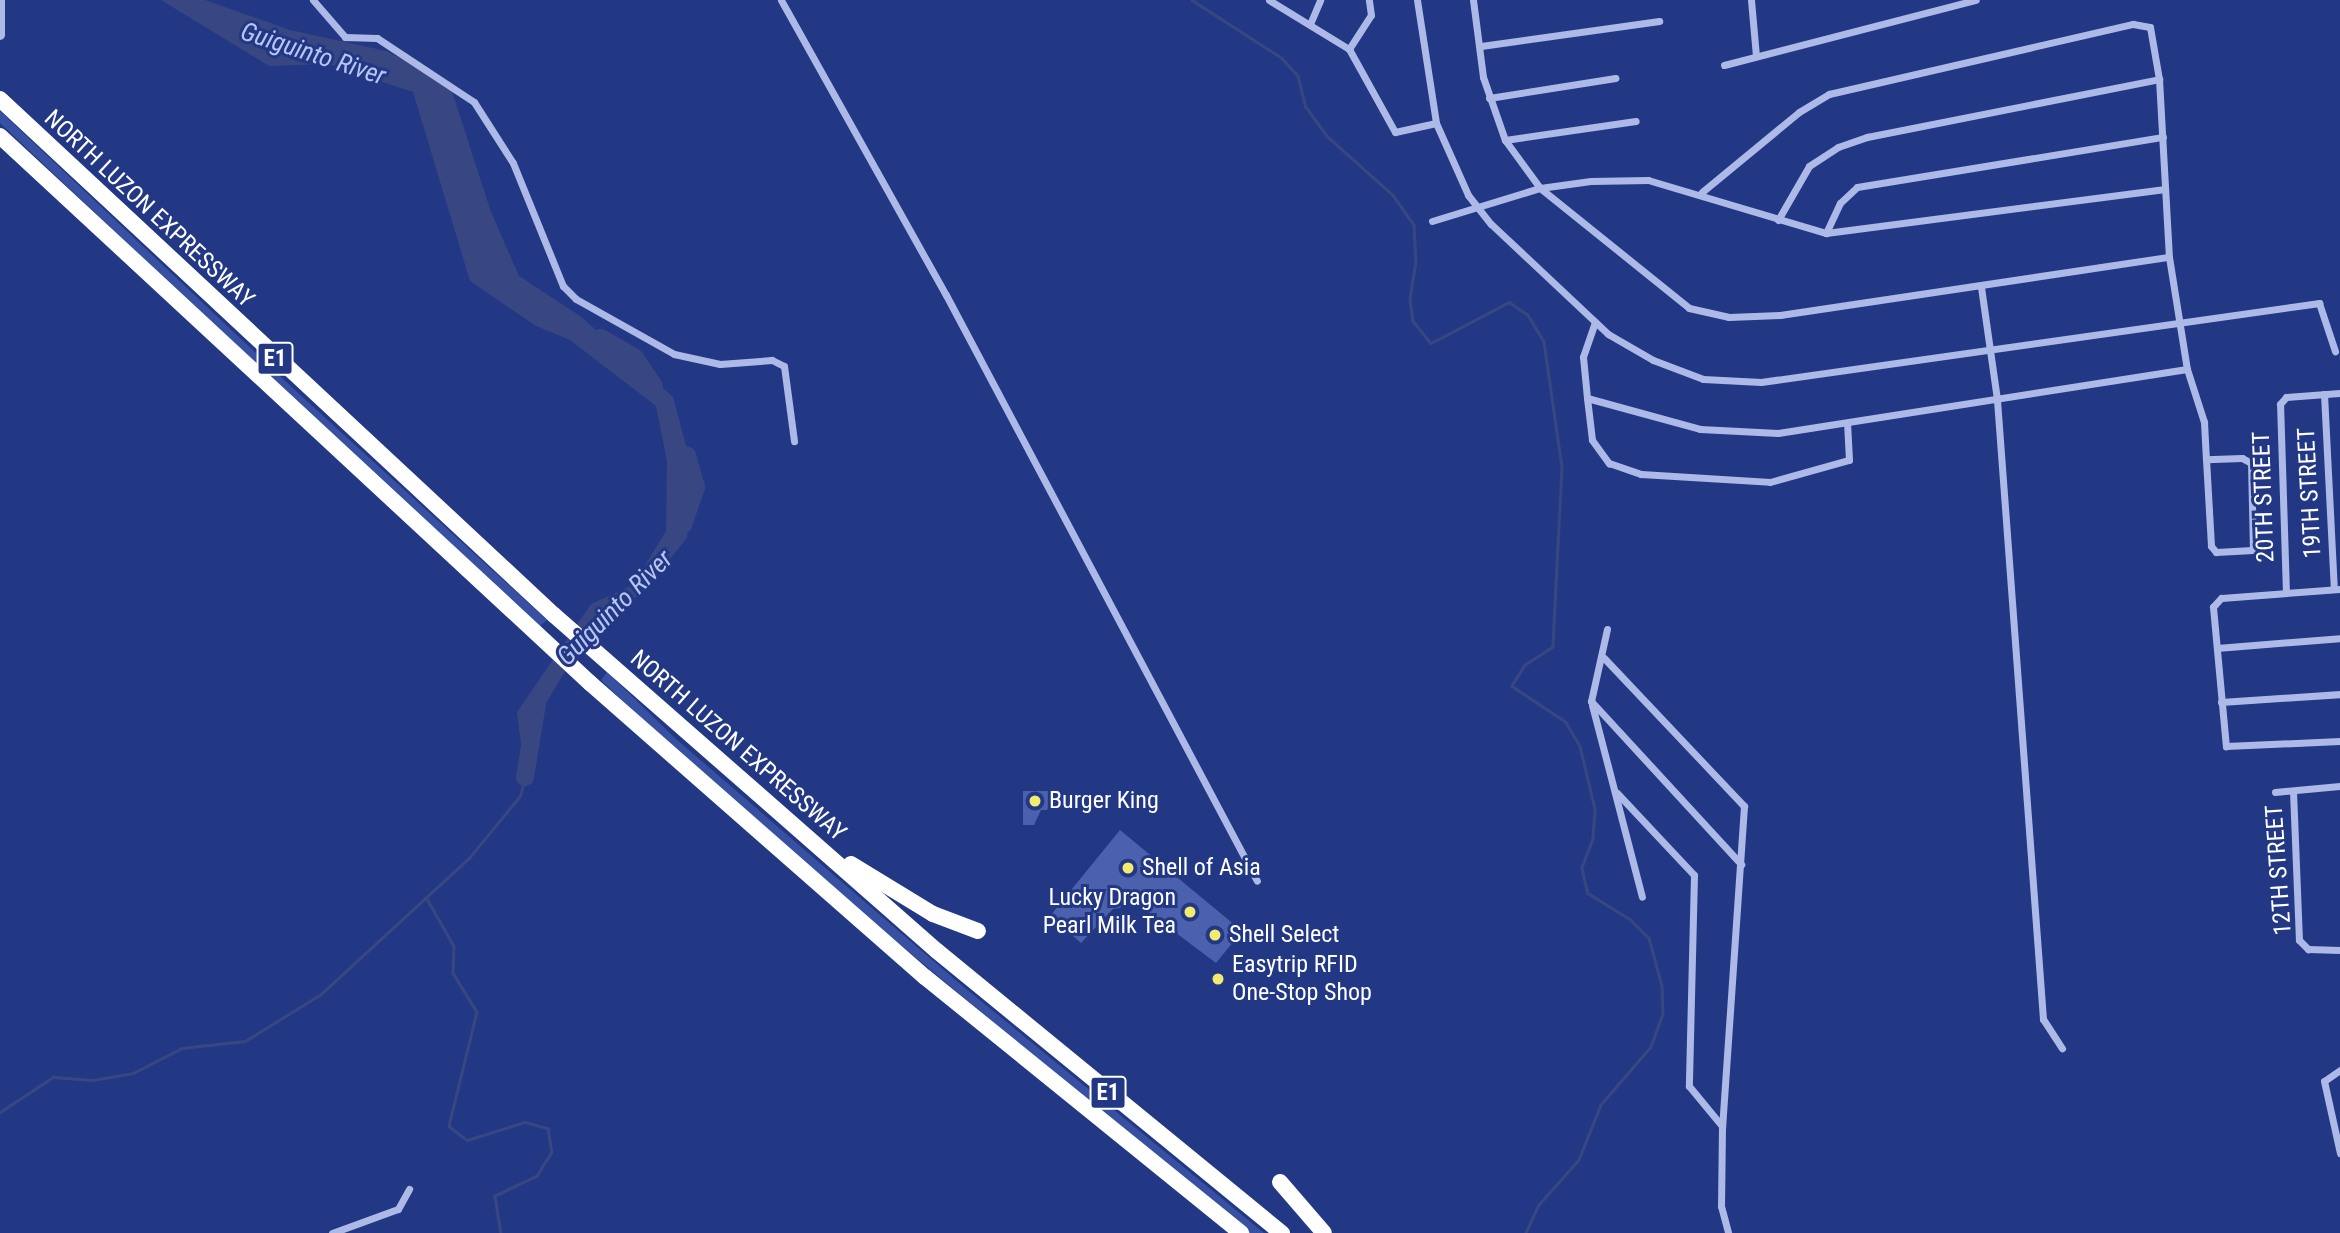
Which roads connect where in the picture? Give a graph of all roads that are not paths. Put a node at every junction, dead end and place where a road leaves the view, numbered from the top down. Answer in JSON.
{"nodes":[{"id":1,"x":0,"y":0,"type":"edge"},
{"id":2,"x":313,"y":0,"type":"edge"},
{"id":3,"x":781,"y":0,"type":"edge"},
{"id":4,"x":1270,"y":0,"type":"edge"},
{"id":5,"x":1320,"y":0,"type":"edge"},
{"id":6,"x":1369,"y":0,"type":"edge"},
{"id":7,"x":1417,"y":0,"type":"edge"},
{"id":8,"x":1474,"y":0,"type":"edge"},
{"id":9,"x":1751,"y":0,"type":"edge"},
{"id":10,"x":1976,"y":0,"type":"edge"},
{"id":11,"x":1658,"y":21,"type":"dead end"},
{"id":12,"x":1310,"y":24,"type":"junction"},
{"id":13,"x":0,"y":35,"type":"edge"},
{"id":14,"x":1481,"y":46,"type":"junction"},
{"id":15,"x":1349,"y":49,"type":"junction"},
{"id":16,"x":1756,"y":56,"type":"junction"},
{"id":17,"x":1724,"y":65,"type":"dead end"},
{"id":18,"x":1615,"y":78,"type":"dead end"},
{"id":19,"x":2160,"y":79,"type":"junction"},
{"id":20,"x":1489,"y":98,"type":"junction"},
{"id":21,"x":0,"y":99,"type":"edge"},
{"id":22,"x":1636,"y":121,"type":"dead end"},
{"id":23,"x":1436,"y":123,"type":"junction"},
{"id":24,"x":0,"y":136,"type":"edge"},
{"id":25,"x":2163,"y":137,"type":"junction"},
{"id":26,"x":1505,"y":140,"type":"junction"},
{"id":27,"x":1539,"y":188,"type":"junction"},
{"id":28,"x":2165,"y":189,"type":"junction"},
{"id":29,"x":1702,"y":192,"type":"junction"},
{"id":30,"x":1480,"y":210,"type":"junction"},
{"id":31,"x":1778,"y":220,"type":"junction"},
{"id":32,"x":1432,"y":221,"type":"dead end"},
{"id":33,"x":1826,"y":233,"type":"junction"},
{"id":34,"x":2169,"y":257,"type":"junction"},
{"id":35,"x":1981,"y":287,"type":"junction"},
{"id":36,"x":1595,"y":322,"type":"junction"},
{"id":37,"x":2179,"y":323,"type":"junction"},
{"id":38,"x":2335,"y":351,"type":"dead end"},
{"id":39,"x":1993,"y":352,"type":"junction"},
{"id":40,"x":2187,"y":369,"type":"junction"},
{"id":41,"x":2340,"y":393,"type":"edge"},
{"id":42,"x":2324,"y":394,"type":"junction"},
{"id":43,"x":1587,"y":398,"type":"junction"},
{"id":44,"x":1997,"y":400,"type":"junction"},
{"id":45,"x":1847,"y":425,"type":"junction"},
{"id":46,"x":794,"y":441,"type":"dead end"},
{"id":47,"x":2206,"y":459,"type":"junction"},
{"id":48,"x":2337,"y":589,"type":"edge"},
{"id":49,"x":2286,"y":593,"type":"junction"},
{"id":50,"x":1607,"y":629,"type":"dead end"},
{"id":51,"x":2340,"y":638,"type":"edge"},
{"id":52,"x":2217,"y":648,"type":"junction"},
{"id":53,"x":1604,"y":658,"type":"junction"},
{"id":54,"x":2340,"y":694,"type":"edge"},
{"id":55,"x":1591,"y":701,"type":"junction"},
{"id":56,"x":2221,"y":702,"type":"junction"},
{"id":57,"x":2340,"y":741,"type":"edge"},
{"id":58,"x":718,"y":759,"type":"junction"},
{"id":59,"x":2340,"y":786,"type":"edge"},
{"id":60,"x":2293,"y":791,"type":"junction"},
{"id":61,"x":2276,"y":792,"type":"dead end"},
{"id":62,"x":1617,"y":793,"type":"junction"},
{"id":63,"x":1741,"y":864,"type":"junction"},
{"id":64,"x":1258,"y":881,"type":"dead end"},
{"id":65,"x":1642,"y":897,"type":"dead end"},
{"id":66,"x":978,"y":932,"type":"dead end"},
{"id":67,"x":2340,"y":950,"type":"edge"},
{"id":68,"x":2062,"y":1048,"type":"dead end"},
{"id":69,"x":2340,"y":1070,"type":"edge"},
{"id":70,"x":1722,"y":1126,"type":"junction"},
{"id":71,"x":2340,"y":1153,"type":"edge"},
{"id":72,"x":1280,"y":1182,"type":"dead end"},
{"id":73,"x":409,"y":1189,"type":"dead end"},
{"id":74,"x":332,"y":1233,"type":"edge"},
{"id":75,"x":1241,"y":1233,"type":"edge"},
{"id":76,"x":1282,"y":1233,"type":"edge"},
{"id":77,"x":1324,"y":1233,"type":"edge"},
{"id":78,"x":1728,"y":1233,"type":"edge"}],
"edges":[{"from":1,"to":13,"type":"street"},
{"from":2,"to":46,"type":"street"},
{"from":3,"to":64,"type":"street"},
{"from":4,"to":12,"type":"street"},
{"from":5,"to":12,"type":"street"},
{"from":6,"to":15,"type":"street"},
{"from":7,"to":23,"type":"street"},
{"from":8,"to":14,"type":"street"},
{"from":9,"to":16,"type":"street"},
{"from":10,"to":16,"type":"street"},
{"from":11,"to":14,"type":"street"},
{"from":12,"to":15,"type":"street"},
{"from":14,"to":20,"type":"street"},
{"from":15,"to":23,"type":"street"},
{"from":16,"to":17,"type":"street"},
{"from":18,"to":20,"type":"street"},
{"from":19,"to":25,"type":"street"},
{"from":19,"to":29,"type":"street"},
{"from":19,"to":31,"type":"street"},
{"from":20,"to":26,"type":"street"},
{"from":21,"to":58,"type":"highway","name":"NORTH LUZON EXPRESSWAY","number":"E1"},
{"from":22,"to":26,"type":"street"},
{"from":23,"to":30,"type":"street"},
{"from":24,"to":75,"type":"highway","name":"NORTH LUZON EXPRESSWAY","number":"E1"},
{"from":25,"to":28,"type":"street"},
{"from":25,"to":33,"type":"street"},
{"from":26,"to":27,"type":"street"},
{"from":27,"to":29,"type":"street"},
{"from":27,"to":30,"type":"street"},
{"from":27,"to":35,"type":"street"},
{"from":28,"to":33,"type":"street"},
{"from":28,"to":34,"type":"street"},
{"from":29,"to":31,"type":"street"},
{"from":30,"to":32,"type":"street"},
{"from":30,"to":36,"type":"street"},
{"from":31,"to":33,"type":"street"},
{"from":34,"to":35,"type":"street"},
{"from":34,"to":37,"type":"street"},
{"from":35,"to":39,"type":"street"},
{"from":36,"to":39,"type":"street"},
{"from":36,"to":43,"type":"street"},
{"from":37,"to":38,"type":"street"},
{"from":37,"to":39,"type":"street"},
{"from":37,"to":40,"type":"street"},
{"from":39,"to":44,"type":"street"},
{"from":40,"to":44,"type":"street"},
{"from":40,"to":47,"type":"street"},
{"from":41,"to":42,"type":"street"},
{"from":42,"to":48,"type":"street","name":"19TH STREET"},
{"from":42,"to":49,"type":"street","name":"20TH STREET"},
{"from":43,"to":45,"type":"street"},
{"from":43,"to":45,"type":"street"},
{"from":44,"to":45,"type":"street"},
{"from":44,"to":68,"type":"street"},
{"from":47,"to":47,"type":"street"},
{"from":48,"to":49,"type":"street"},
{"from":49,"to":52,"type":"street"},
{"from":50,"to":53,"type":"street"},
{"from":51,"to":52,"type":"street"},
{"from":52,"to":56,"type":"street"},
{"from":53,"to":55,"type":"street"},
{"from":53,"to":63,"type":"street"},
{"from":54,"to":56,"type":"street"},
{"from":55,"to":62,"type":"street"},
{"from":55,"to":63,"type":"street"},
{"from":56,"to":57,"type":"street"},
{"from":58,"to":66,"type":"highway"},
{"from":58,"to":76,"type":"highway","name":"NORTH LUZON EXPRESSWAY","number":"E1"},
{"from":59,"to":60,"type":"street"},
{"from":60,"to":61,"type":"street"},
{"from":60,"to":67,"type":"street","name":"12TH STREET"},
{"from":62,"to":65,"type":"street"},
{"from":62,"to":70,"type":"street"},
{"from":63,"to":70,"type":"street"},
{"from":69,"to":71,"type":"street"},
{"from":70,"to":78,"type":"street"},
{"from":72,"to":77,"type":"highway"},
{"from":73,"to":74,"type":"street"}]}
